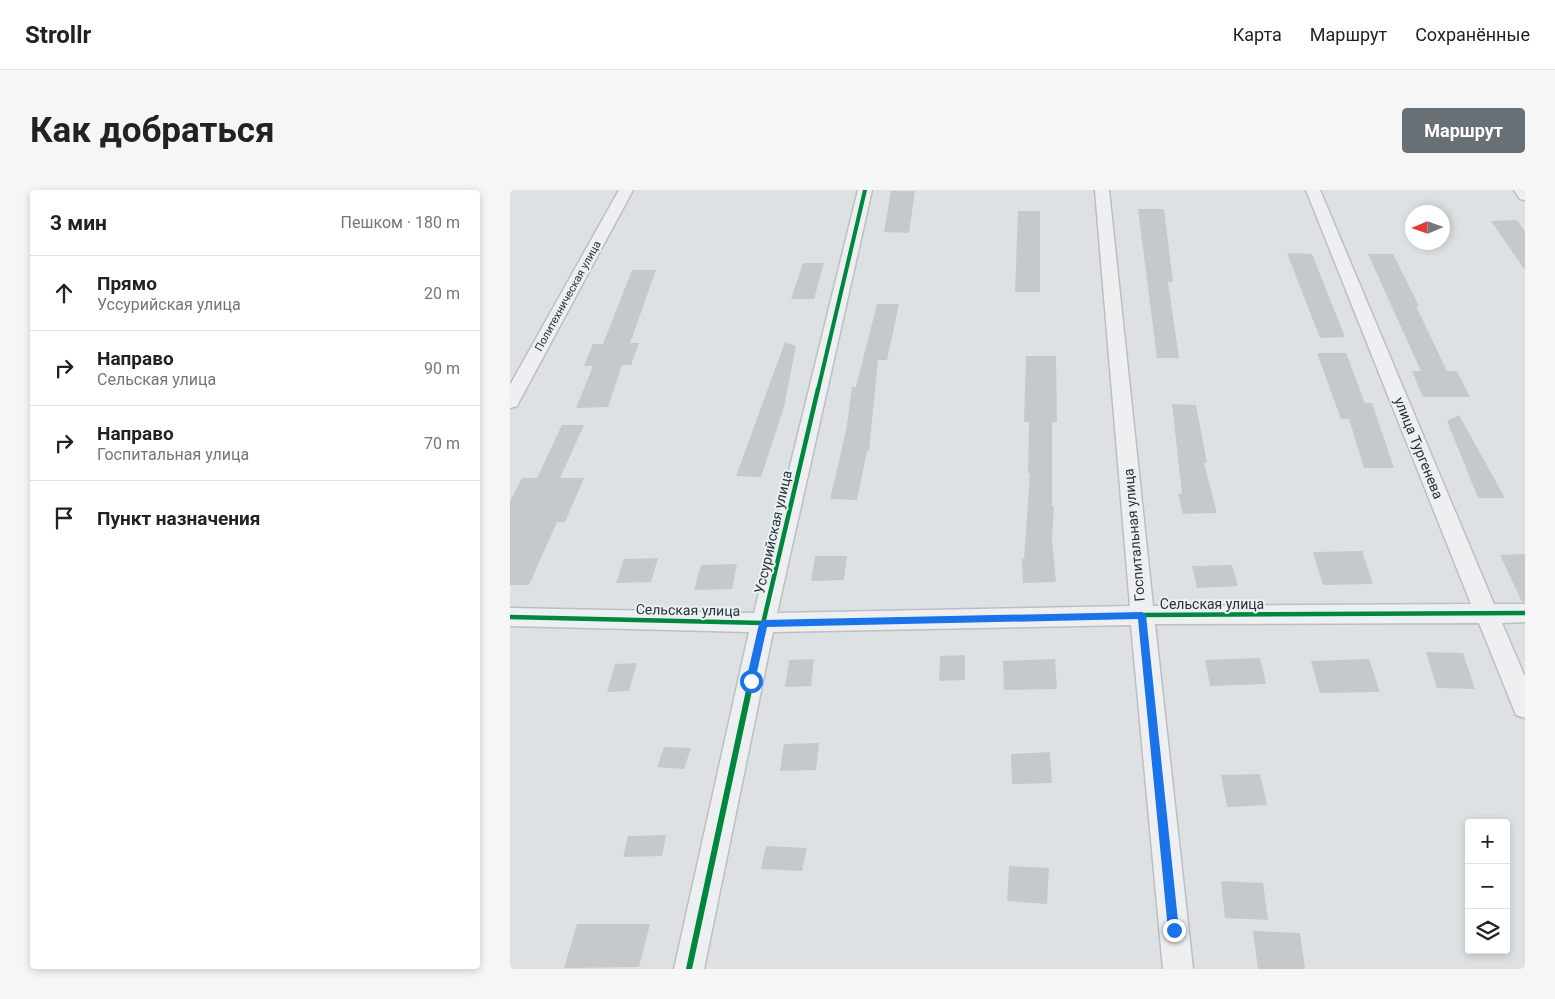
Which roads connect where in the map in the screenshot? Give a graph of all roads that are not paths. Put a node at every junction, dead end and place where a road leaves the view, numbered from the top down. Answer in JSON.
{"nodes":[{"id":1,"x":626,"y":190,"type":"edge"},
{"id":2,"x":865,"y":190,"type":"edge"},
{"id":3,"x":1102,"y":190,"type":"edge"},
{"id":4,"x":1313,"y":190,"type":"edge"},
{"id":5,"x":1521,"y":190,"type":"edge"},
{"id":6,"x":1525,"y":196,"type":"edge"},
{"id":7,"x":510,"y":402,"type":"edge"},
{"id":8,"x":1488,"y":613,"type":"junction"},
{"id":9,"x":1525,"y":613,"type":"edge"},
{"id":10,"x":1142,"y":615,"type":"junction"},
{"id":11,"x":510,"y":617,"type":"edge"},
{"id":12,"x":763,"y":624,"type":"junction"},
{"id":13,"x":1525,"y":707,"type":"edge"},
{"id":14,"x":689,"y":969,"type":"edge"},
{"id":15,"x":1178,"y":969,"type":"edge"}],
"edges":[{"from":1,"to":7,"type":"street","name":"Политехническая улица"},
{"from":2,"to":12,"type":"street","name":"Уссурийская улица"},
{"from":3,"to":10,"type":"street","name":"Госпитальная улица"},
{"from":4,"to":8,"type":"street","name":"улица Тургенева"},
{"from":5,"to":6,"type":"street"},
{"from":8,"to":9,"type":"street","name":"Сельская улица"},
{"from":8,"to":10,"type":"street","name":"Сельская улица"},
{"from":8,"to":13,"type":"street","name":"улица Тургенева"},
{"from":10,"to":12,"type":"street","name":"Сельская улица"},
{"from":10,"to":15,"type":"street","name":"Госпитальная улица"},
{"from":11,"to":12,"type":"street","name":"Сельская улица"},
{"from":12,"to":14,"type":"street","name":"Уссурийская улица"}]}
